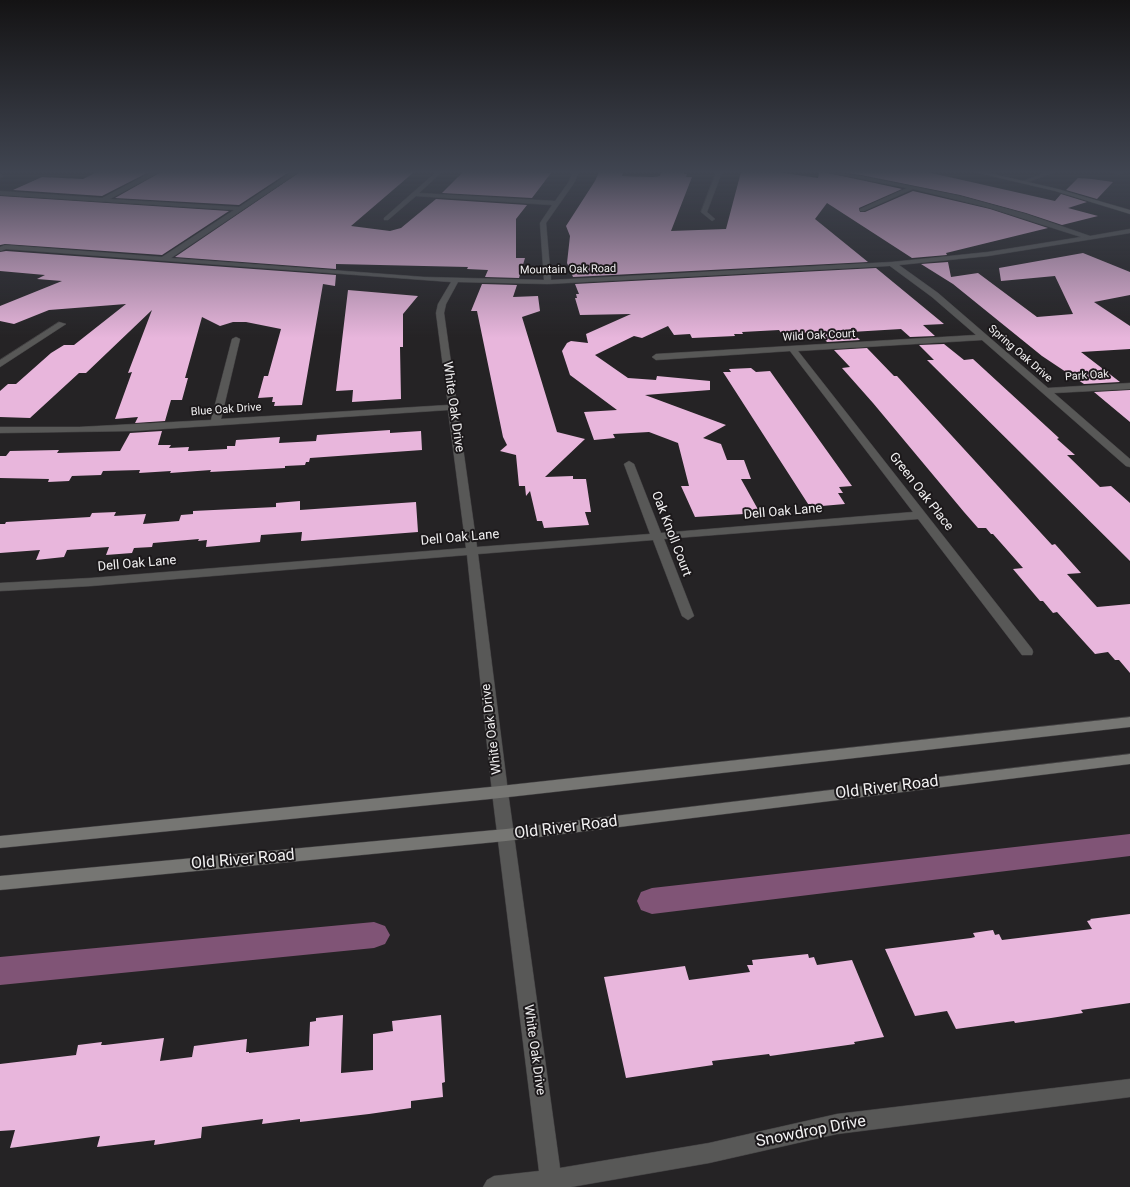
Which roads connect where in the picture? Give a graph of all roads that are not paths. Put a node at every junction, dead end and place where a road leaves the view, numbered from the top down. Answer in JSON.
{"nodes":[{"id":1,"x":212,"y":227,"type":"edge"},
{"id":2,"x":544,"y":227,"type":"edge"},
{"id":3,"x":1059,"y":227,"type":"edge"},
{"id":4,"x":1130,"y":231,"type":"edge"},
{"id":5,"x":1090,"y":238,"type":"junction"},
{"id":6,"x":2,"y":248,"type":"edge"},
{"id":7,"x":164,"y":259,"type":"junction"},
{"id":8,"x":892,"y":264,"type":"junction"},
{"id":9,"x":454,"y":281,"type":"junction"},
{"id":10,"x":548,"y":282,"type":"junction"},
{"id":11,"x":62,"y":324,"type":"dead end"},
{"id":12,"x":984,"y":337,"type":"junction"},
{"id":13,"x":236,"y":339,"type":"dead end"},
{"id":14,"x":792,"y":349,"type":"junction"},
{"id":15,"x":656,"y":357,"type":"dead end"},
{"id":16,"x":0,"y":364,"type":"edge"},
{"id":17,"x":1130,"y":386,"type":"edge"},
{"id":18,"x":1046,"y":391,"type":"junction"},
{"id":19,"x":452,"y":407,"type":"junction"},
{"id":20,"x":215,"y":423,"type":"junction"},
{"id":21,"x":0,"y":430,"type":"edge"},
{"id":22,"x":629,"y":464,"type":"dead end"},
{"id":23,"x":1130,"y":464,"type":"edge"},
{"id":24,"x":921,"y":515,"type":"junction"},
{"id":25,"x":657,"y":536,"type":"junction"},
{"id":26,"x":472,"y":551,"type":"junction"},
{"id":27,"x":0,"y":587,"type":"edge"},
{"id":28,"x":688,"y":616,"type":"dead end"},
{"id":29,"x":1028,"y":652,"type":"dead end"},
{"id":30,"x":1130,"y":722,"type":"edge"},
{"id":31,"x":1130,"y":759,"type":"edge"},
{"id":32,"x":500,"y":792,"type":"junction"},
{"id":33,"x":506,"y":835,"type":"junction"},
{"id":34,"x":0,"y":842,"type":"edge"},
{"id":35,"x":0,"y":883,"type":"edge"},
{"id":36,"x":1130,"y":1088,"type":"edge"},
{"id":37,"x":551,"y":1180,"type":"junction"},
{"id":38,"x":494,"y":1187,"type":"edge"}],
"edges":[{"from":1,"to":7,"type":"street"},
{"from":2,"to":10,"type":"street"},
{"from":3,"to":5,"type":"street"},
{"from":4,"to":5,"type":"street","name":"Mountain Oak Road"},
{"from":5,"to":8,"type":"street","name":"Mountain Oak Road"},
{"from":6,"to":7,"type":"street","name":"Mountain Oak Road"},
{"from":7,"to":9,"type":"street","name":"Mountain Oak Road"},
{"from":8,"to":10,"type":"street","name":"Mountain Oak Road"},
{"from":8,"to":12,"type":"street","name":"Spring Oak Drive"},
{"from":9,"to":10,"type":"street","name":"Mountain Oak Road"},
{"from":9,"to":19,"type":"street","name":"White Oak Drive"},
{"from":11,"to":16,"type":"street"},
{"from":12,"to":14,"type":"street","name":"Wild Oak Court"},
{"from":12,"to":18,"type":"street","name":"Spring Oak Drive"},
{"from":13,"to":20,"type":"street"},
{"from":14,"to":15,"type":"street","name":"Wild Oak Court"},
{"from":14,"to":24,"type":"street","name":"Green Oak Place"},
{"from":17,"to":18,"type":"street","name":"Park Oak"},
{"from":18,"to":23,"type":"street","name":"Spring Oak Drive"},
{"from":19,"to":20,"type":"street","name":"Blue Oak Drive"},
{"from":19,"to":26,"type":"street","name":"White Oak Drive"},
{"from":20,"to":21,"type":"street","name":"Blue Oak Drive"},
{"from":22,"to":25,"type":"street","name":"Oak Knoll Court"},
{"from":24,"to":25,"type":"street","name":"Dell Oak Lane"},
{"from":24,"to":29,"type":"street","name":"Green Oak Place"},
{"from":25,"to":26,"type":"street","name":"Dell Oak Lane"},
{"from":25,"to":28,"type":"street","name":"Oak Knoll Court"},
{"from":26,"to":27,"type":"street","name":"Dell Oak Lane"},
{"from":26,"to":32,"type":"street","name":"White Oak Drive"},
{"from":30,"to":32,"type":"main road"},
{"from":31,"to":33,"type":"main road","name":"Old River Road"},
{"from":32,"to":33,"type":"street","name":"White Oak Drive"},
{"from":32,"to":34,"type":"main road"},
{"from":33,"to":35,"type":"main road","name":"Old River Road"},
{"from":33,"to":37,"type":"street","name":"White Oak Drive"},
{"from":36,"to":37,"type":"street","name":"Snowdrop Drive"},
{"from":37,"to":38,"type":"street","name":"Snowdrop Drive"}]}
